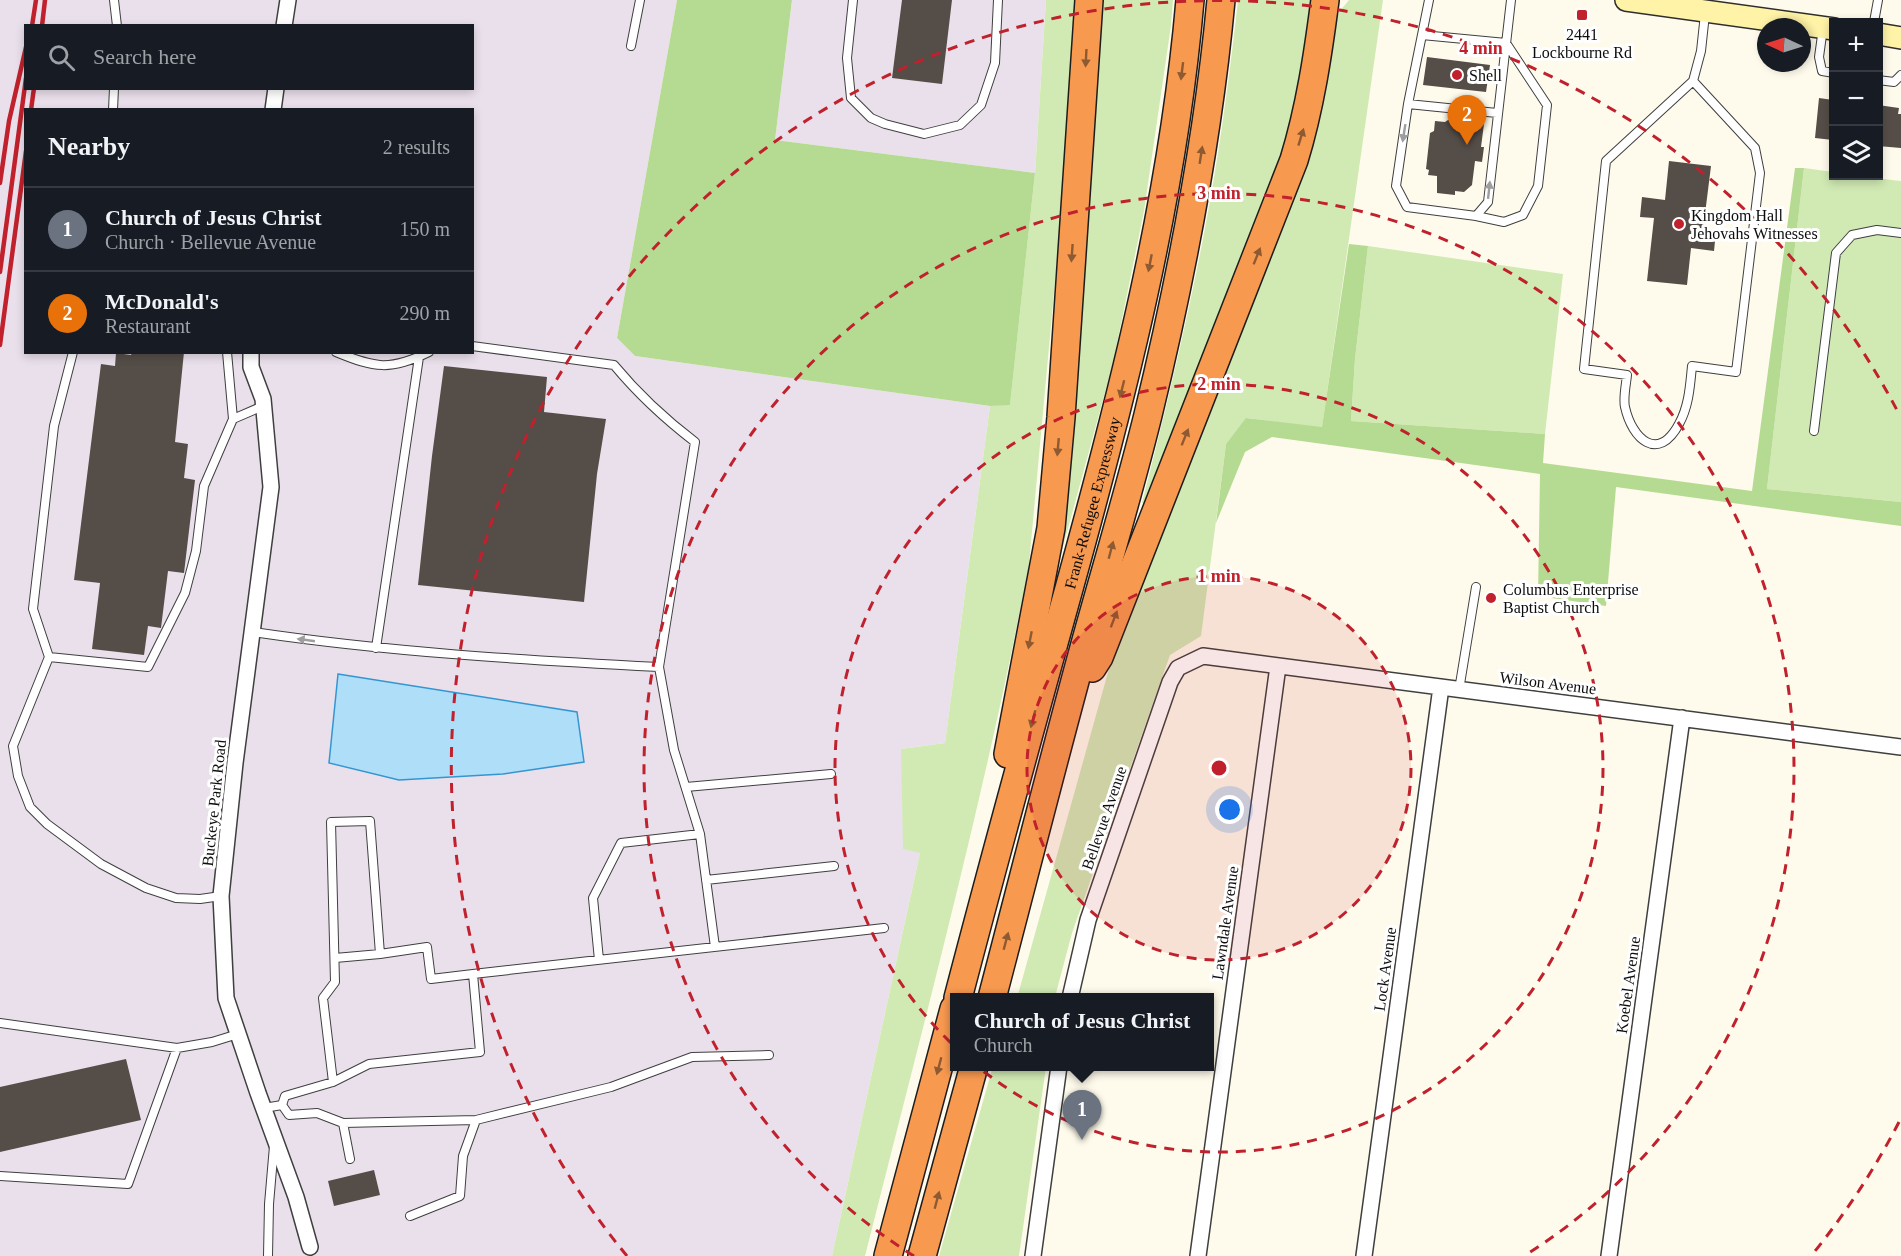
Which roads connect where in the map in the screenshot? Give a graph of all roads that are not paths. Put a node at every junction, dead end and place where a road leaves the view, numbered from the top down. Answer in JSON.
{"nodes":[{"id":1,"x":114,"y":0,"type":"edge"},
{"id":2,"x":288,"y":0,"type":"edge"},
{"id":3,"x":640,"y":0,"type":"edge"},
{"id":4,"x":853,"y":0,"type":"edge"},
{"id":5,"x":998,"y":0,"type":"edge"},
{"id":6,"x":1089,"y":0,"type":"edge"},
{"id":7,"x":1325,"y":0,"type":"edge"},
{"id":8,"x":1429,"y":0,"type":"edge"},
{"id":9,"x":1511,"y":0,"type":"edge"},
{"id":10,"x":1626,"y":0,"type":"edge"},
{"id":11,"x":1878,"y":0,"type":"edge"},
{"id":12,"x":1190,"y":6,"type":"edge"},
{"id":13,"x":1221,"y":8,"type":"edge"},
{"id":14,"x":1706,"y":12,"type":"junction"},
{"id":15,"x":1875,"y":18,"type":"edge"},
{"id":16,"x":117,"y":24,"type":"edge"},
{"id":17,"x":284,"y":24,"type":"edge"},
{"id":18,"x":1828,"y":28,"type":"edge"},
{"id":19,"x":1422,"y":35,"type":"junction"},
{"id":20,"x":1883,"y":35,"type":"edge"},
{"id":21,"x":1901,"y":38,"type":"edge"},
{"id":22,"x":1506,"y":43,"type":"junction"},
{"id":23,"x":631,"y":46,"type":"dead end"},
{"id":24,"x":1829,"y":72,"type":"edge"},
{"id":25,"x":1901,"y":75,"type":"edge"},
{"id":26,"x":1693,"y":81,"type":"junction"},
{"id":27,"x":1883,"y":81,"type":"edge"},
{"id":28,"x":114,"y":90,"type":"edge"},
{"id":29,"x":276,"y":90,"type":"edge"},
{"id":30,"x":1408,"y":104,"type":"junction"},
{"id":31,"x":113,"y":108,"type":"edge"},
{"id":32,"x":273,"y":108,"type":"edge"},
{"id":33,"x":1497,"y":113,"type":"junction"},
{"id":34,"x":1476,"y":216,"type":"junction"},
{"id":35,"x":1901,"y":233,"type":"edge"},
{"id":36,"x":474,"y":346,"type":"edge"},
{"id":37,"x":72,"y":354,"type":"edge"},
{"id":38,"x":227,"y":354,"type":"edge"},
{"id":39,"x":251,"y":354,"type":"edge"},
{"id":40,"x":341,"y":354,"type":"edge"},
{"id":41,"x":425,"y":354,"type":"edge"},
{"id":42,"x":419,"y":357,"type":"junction"},
{"id":43,"x":263,"y":406,"type":"junction"},
{"id":44,"x":233,"y":419,"type":"junction"},
{"id":45,"x":1814,"y":431,"type":"dead end"},
{"id":46,"x":1476,"y":587,"type":"dead end"},
{"id":47,"x":253,"y":632,"type":"junction"},
{"id":48,"x":376,"y":648,"type":"junction"},
{"id":49,"x":49,"y":657,"type":"junction"},
{"id":50,"x":1191,"y":660,"type":"joint"},
{"id":51,"x":1278,"y":666,"type":"junction"},
{"id":52,"x":659,"y":667,"type":"junction"},
{"id":53,"x":1441,"y":687,"type":"junction"},
{"id":54,"x":1459,"y":690,"type":"junction"},
{"id":55,"x":1068,"y":708,"type":"junction"},
{"id":56,"x":1682,"y":718,"type":"junction"},
{"id":57,"x":1901,"y":747,"type":"edge"},
{"id":58,"x":831,"y":774,"type":"dead end"},
{"id":59,"x":686,"y":787,"type":"junction"},
{"id":60,"x":1002,"y":833,"type":"junction"},
{"id":61,"x":700,"y":834,"type":"junction"},
{"id":62,"x":834,"y":866,"type":"dead end"},
{"id":63,"x":706,"y":880,"type":"junction"},
{"id":64,"x":221,"y":896,"type":"junction"},
{"id":65,"x":884,"y":928,"type":"dead end"},
{"id":66,"x":715,"y":947,"type":"junction"},
{"id":67,"x":380,"y":954,"type":"junction"},
{"id":68,"x":335,"y":958,"type":"junction"},
{"id":69,"x":599,"y":960,"type":"junction"},
{"id":70,"x":473,"y":974,"type":"junction"},
{"id":71,"x":959,"y":993,"type":"edge"},
{"id":72,"x":993,"y":993,"type":"edge"},
{"id":73,"x":1071,"y":993,"type":"edge"},
{"id":74,"x":0,"y":1023,"type":"edge"},
{"id":75,"x":950,"y":1024,"type":"edge"},
{"id":76,"x":238,"y":1034,"type":"junction"},
{"id":77,"x":177,"y":1048,"type":"junction"},
{"id":78,"x":770,"y":1055,"type":"dead end"},
{"id":79,"x":973,"y":1071,"type":"edge"},
{"id":80,"x":1058,"y":1071,"type":"edge"},
{"id":81,"x":333,"y":1082,"type":"junction"},
{"id":82,"x":282,"y":1105,"type":"junction"},
{"id":83,"x":264,"y":1108,"type":"junction"},
{"id":84,"x":477,"y":1120,"type":"junction"},
{"id":85,"x":343,"y":1123,"type":"junction"},
{"id":86,"x":274,"y":1139,"type":"junction"},
{"id":87,"x":350,"y":1159,"type":"dead end"},
{"id":88,"x":0,"y":1176,"type":"edge"},
{"id":89,"x":410,"y":1216,"type":"dead end"},
{"id":90,"x":310,"y":1247,"type":"dead end"},
{"id":91,"x":268,"y":1256,"type":"edge"},
{"id":92,"x":888,"y":1256,"type":"edge"},
{"id":93,"x":922,"y":1256,"type":"edge"},
{"id":94,"x":1033,"y":1256,"type":"edge"},
{"id":95,"x":1198,"y":1256,"type":"edge"},
{"id":96,"x":1364,"y":1256,"type":"edge"},
{"id":97,"x":1609,"y":1256,"type":"edge"}],
"edges":[{"from":1,"to":16,"type":"lane"},
{"from":2,"to":17,"type":"street"},
{"from":3,"to":23,"type":"lane"},
{"from":4,"to":5,"type":"lane"},
{"from":6,"to":60,"type":"highway","one_way":true},
{"from":55,"to":7,"type":"highway","one_way":true},
{"from":8,"to":19,"type":"lane"},
{"from":9,"to":22,"type":"lane"},
{"from":10,"to":14,"type":"main road"},
{"from":11,"to":15,"type":"lane"},
{"from":12,"to":60,"type":"highway","name":"Frank-Refugee Expressway","one_way":true},
{"from":55,"to":13,"type":"highway","name":"Frank-Refugee Expressway","one_way":true},
{"from":14,"to":18,"type":"main road"},
{"from":14,"to":26,"type":"lane"},
{"from":18,"to":24,"type":"lane"},
{"from":19,"to":22,"type":"lane"},
{"from":19,"to":30,"type":"lane"},
{"from":20,"to":21,"type":"main road"},
{"from":22,"to":33,"type":"lane"},
{"from":22,"to":34,"type":"lane"},
{"from":25,"to":27,"type":"lane"},
{"from":26,"to":26,"type":"lane"},
{"from":28,"to":31,"type":"lane"},
{"from":29,"to":32,"type":"street"},
{"from":30,"to":33,"type":"lane"},
{"from":30,"to":34,"type":"lane","one_way":true},
{"from":34,"to":33,"type":"lane","one_way":true},
{"from":35,"to":45,"type":"lane"},
{"from":36,"to":52,"type":"lane"},
{"from":37,"to":49,"type":"lane"},
{"from":38,"to":44,"type":"lane"},
{"from":39,"to":43,"type":"street","name":"Buckeye Park Road"},
{"from":40,"to":42,"type":"lane"},
{"from":41,"to":42,"type":"lane"},
{"from":42,"to":48,"type":"lane"},
{"from":43,"to":44,"type":"lane"},
{"from":43,"to":47,"type":"street","name":"Buckeye Park Road"},
{"from":44,"to":49,"type":"lane"},
{"from":46,"to":54,"type":"lane"},
{"from":48,"to":47,"type":"lane","one_way":true},
{"from":47,"to":64,"type":"street","name":"Buckeye Park Road"},
{"from":48,"to":52,"type":"lane"},
{"from":49,"to":64,"type":"lane"},
{"from":50,"to":51,"type":"street","name":"Wilson Avenue"},
{"from":50,"to":73,"type":"street","name":"Bellevue Avenue"},
{"from":51,"to":53,"type":"street","name":"Wilson Avenue"},
{"from":51,"to":95,"type":"street","name":"Lawndale Avenue"},
{"from":52,"to":59,"type":"lane"},
{"from":53,"to":54,"type":"street","name":"Wilson Avenue"},
{"from":53,"to":96,"type":"street","name":"Lock Avenue"},
{"from":54,"to":56,"type":"street","name":"Wilson Avenue"},
{"from":72,"to":55,"type":"highway","name":"Frank-Refugee Expressway","one_way":true},
{"from":56,"to":57,"type":"street","name":"Wilson Avenue"},
{"from":56,"to":97,"type":"street","name":"Koebel Avenue"},
{"from":58,"to":59,"type":"lane"},
{"from":59,"to":61,"type":"lane"},
{"from":60,"to":71,"type":"highway","name":"Frank-Refugee Expressway"},
{"from":61,"to":63,"type":"lane"},
{"from":61,"to":69,"type":"lane"},
{"from":62,"to":63,"type":"lane"},
{"from":63,"to":66,"type":"lane"},
{"from":64,"to":76,"type":"street","name":"Buckeye Park Road"},
{"from":65,"to":66,"type":"lane"},
{"from":66,"to":69,"type":"lane"},
{"from":67,"to":68,"type":"lane"},
{"from":67,"to":68,"type":"lane"},
{"from":67,"to":70,"type":"lane"},
{"from":68,"to":81,"type":"lane"},
{"from":69,"to":70,"type":"lane"},
{"from":70,"to":81,"type":"lane"},
{"from":74,"to":77,"type":"lane"},
{"from":75,"to":92,"type":"highway","one_way":true},
{"from":76,"to":77,"type":"lane"},
{"from":76,"to":83,"type":"street","name":"Buckeye Park Road"},
{"from":77,"to":88,"type":"lane"},
{"from":78,"to":84,"type":"lane"},
{"from":93,"to":79,"type":"highway","one_way":true},
{"from":80,"to":94,"type":"street"},
{"from":81,"to":82,"type":"lane"},
{"from":82,"to":83,"type":"lane"},
{"from":82,"to":85,"type":"lane"},
{"from":83,"to":86,"type":"street","name":"Buckeye Park Road"},
{"from":84,"to":85,"type":"lane"},
{"from":84,"to":89,"type":"lane"},
{"from":85,"to":87,"type":"lane"},
{"from":86,"to":90,"type":"street","name":"Buckeye Park Road"},
{"from":86,"to":91,"type":"lane"}]}
